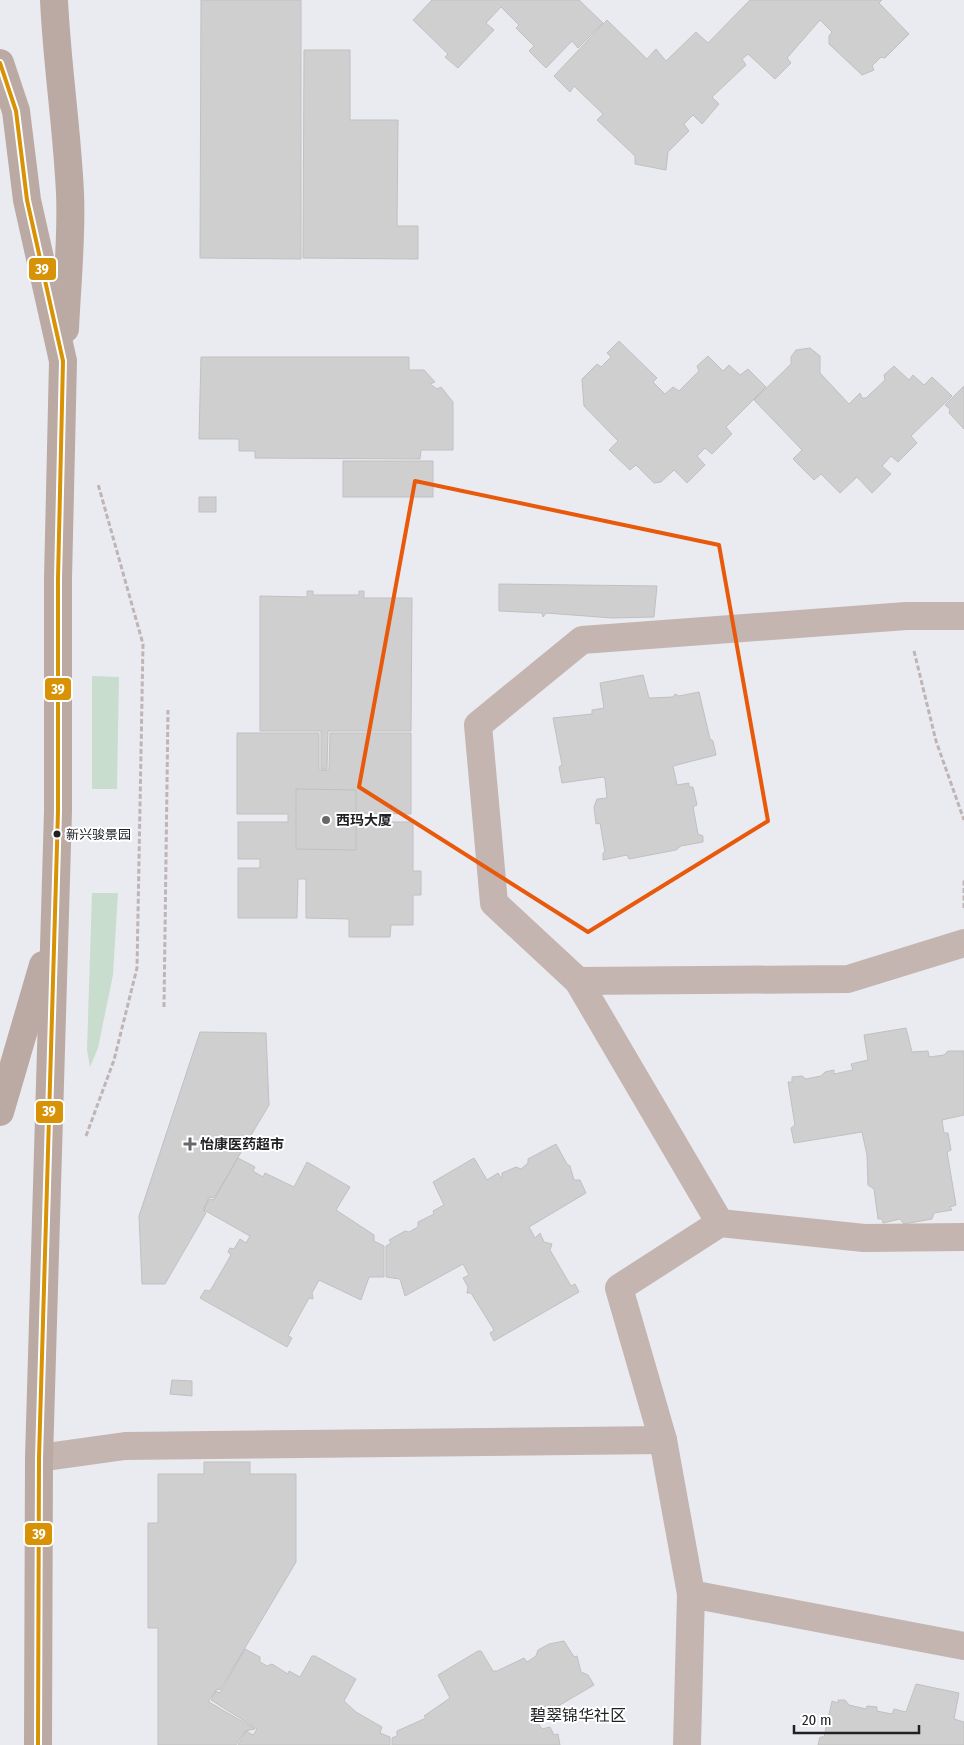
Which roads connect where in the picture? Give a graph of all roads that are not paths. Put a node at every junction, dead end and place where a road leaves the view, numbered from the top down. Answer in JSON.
{"nodes":[{"id":1,"x":54,"y":0,"type":"edge"},
{"id":2,"x":0,"y":63,"type":"edge"},
{"id":3,"x":63,"y":361,"type":"junction"},
{"id":4,"x":964,"y":616,"type":"edge"},
{"id":5,"x":54,"y":927,"type":"junction"},
{"id":6,"x":964,"y":943,"type":"edge"},
{"id":7,"x":578,"y":981,"type":"junction"},
{"id":8,"x":0,"y":1112,"type":"edge"},
{"id":9,"x":720,"y":1223,"type":"junction"},
{"id":10,"x":964,"y":1237,"type":"edge"},
{"id":11,"x":663,"y":1440,"type":"junction"},
{"id":12,"x":39,"y":1458,"type":"junction"},
{"id":13,"x":691,"y":1594,"type":"junction"},
{"id":14,"x":964,"y":1646,"type":"edge"},
{"id":15,"x":38,"y":1745,"type":"edge"},
{"id":16,"x":686,"y":1745,"type":"edge"}],
"edges":[{"from":1,"to":3,"type":"main road"},
{"from":2,"to":3,"type":"main road"},
{"from":3,"to":5,"type":"main road"},
{"from":4,"to":7,"type":"street"},
{"from":5,"to":8,"type":"main road"},
{"from":5,"to":12,"type":"main road"},
{"from":6,"to":7,"type":"street"},
{"from":7,"to":9,"type":"street"},
{"from":9,"to":10,"type":"street"},
{"from":9,"to":11,"type":"street"},
{"from":11,"to":12,"type":"street"},
{"from":11,"to":13,"type":"street"},
{"from":12,"to":15,"type":"main road"},
{"from":13,"to":14,"type":"street"},
{"from":13,"to":16,"type":"street"}]}
